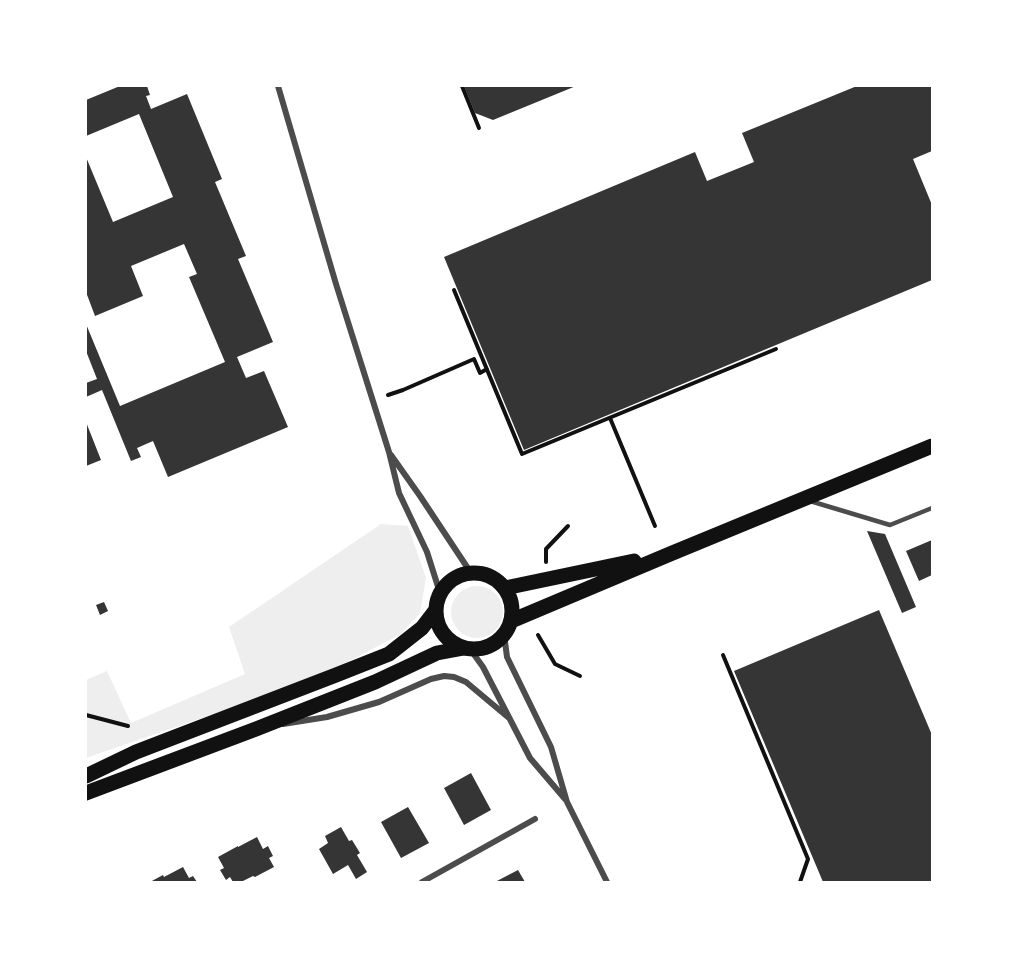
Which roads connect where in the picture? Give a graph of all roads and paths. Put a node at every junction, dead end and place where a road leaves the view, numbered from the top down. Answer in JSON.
{"nodes":[{"id":1,"x":278,"y":86,"type":"edge"},
{"id":2,"x":462,"y":86,"type":"edge"},
{"id":3,"x":479,"y":128,"type":"dead end"},
{"id":4,"x":454,"y":290,"type":"dead end"},
{"id":5,"x":776,"y":349,"type":"dead end"},
{"id":6,"x":487,"y":369,"type":"junction"},
{"id":7,"x":388,"y":394,"type":"dead end"},
{"id":8,"x":610,"y":418,"type":"junction"},
{"id":9,"x":933,"y":446,"type":"edge"},
{"id":10,"x":389,"y":452,"type":"junction"},
{"id":11,"x":803,"y":499,"type":"junction"},
{"id":12,"x":933,"y":508,"type":"edge"},
{"id":13,"x":568,"y":526,"type":"dead end"},
{"id":14,"x":655,"y":526,"type":"dead end"},
{"id":15,"x":670,"y":554,"type":"junction"},
{"id":16,"x":543,"y":568,"type":"dead end"},
{"id":17,"x":471,"y":573,"type":"junction"},
{"id":18,"x":505,"y":588,"type":"junction"},
{"id":19,"x":440,"y":593,"type":"junction"},
{"id":20,"x":435,"y":610,"type":"junction"},
{"id":21,"x":508,"y":628,"type":"junction"},
{"id":22,"x":538,"y":635,"type":"dead end"},
{"id":23,"x":467,"y":648,"type":"junction"},
{"id":24,"x":723,"y":655,"type":"dead end"},
{"id":25,"x":580,"y":676,"type":"dead end"},
{"id":26,"x":86,"y":715,"type":"edge"},
{"id":27,"x":509,"y":718,"type":"junction"},
{"id":28,"x":128,"y":726,"type":"dead end"},
{"id":29,"x":256,"y":729,"type":"junction"},
{"id":30,"x":86,"y":776,"type":"edge"},
{"id":31,"x":86,"y":793,"type":"edge"},
{"id":32,"x":567,"y":802,"type":"junction"},
{"id":33,"x":535,"y":819,"type":"dead end"},
{"id":34,"x":422,"y":882,"type":"edge"},
{"id":35,"x":607,"y":882,"type":"edge"},
{"id":36,"x":800,"y":882,"type":"edge"}],
"edges":[{"from":1,"to":10,"type":"street"},
{"from":2,"to":3,"type":"path"},
{"from":4,"to":6,"type":"path"},
{"from":5,"to":8,"type":"path"},
{"from":6,"to":7,"type":"path"},
{"from":6,"to":8,"type":"path"},
{"from":8,"to":14,"type":"path"},
{"from":9,"to":11,"type":"main road"},
{"from":10,"to":17,"type":"street"},
{"from":10,"to":19,"type":"street"},
{"from":11,"to":12,"type":"lane"},
{"from":11,"to":15,"type":"main road"},
{"from":13,"to":16,"type":"path"},
{"from":15,"to":18,"type":"main road"},
{"from":15,"to":21,"type":"main road"},
{"from":17,"to":18,"type":"main road"},
{"from":17,"to":19,"type":"main road"},
{"from":18,"to":21,"type":"main road"},
{"from":19,"to":20,"type":"main road"},
{"from":20,"to":23,"type":"main road"},
{"from":20,"to":30,"type":"main road"},
{"from":21,"to":23,"type":"main road"},
{"from":21,"to":32,"type":"street"},
{"from":22,"to":25,"type":"path"},
{"from":23,"to":27,"type":"street"},
{"from":23,"to":29,"type":"main road"},
{"from":24,"to":36,"type":"path"},
{"from":26,"to":28,"type":"path"},
{"from":27,"to":29,"type":"street"},
{"from":27,"to":32,"type":"street"},
{"from":29,"to":31,"type":"main road"},
{"from":32,"to":35,"type":"street"},
{"from":33,"to":34,"type":"street"}]}
